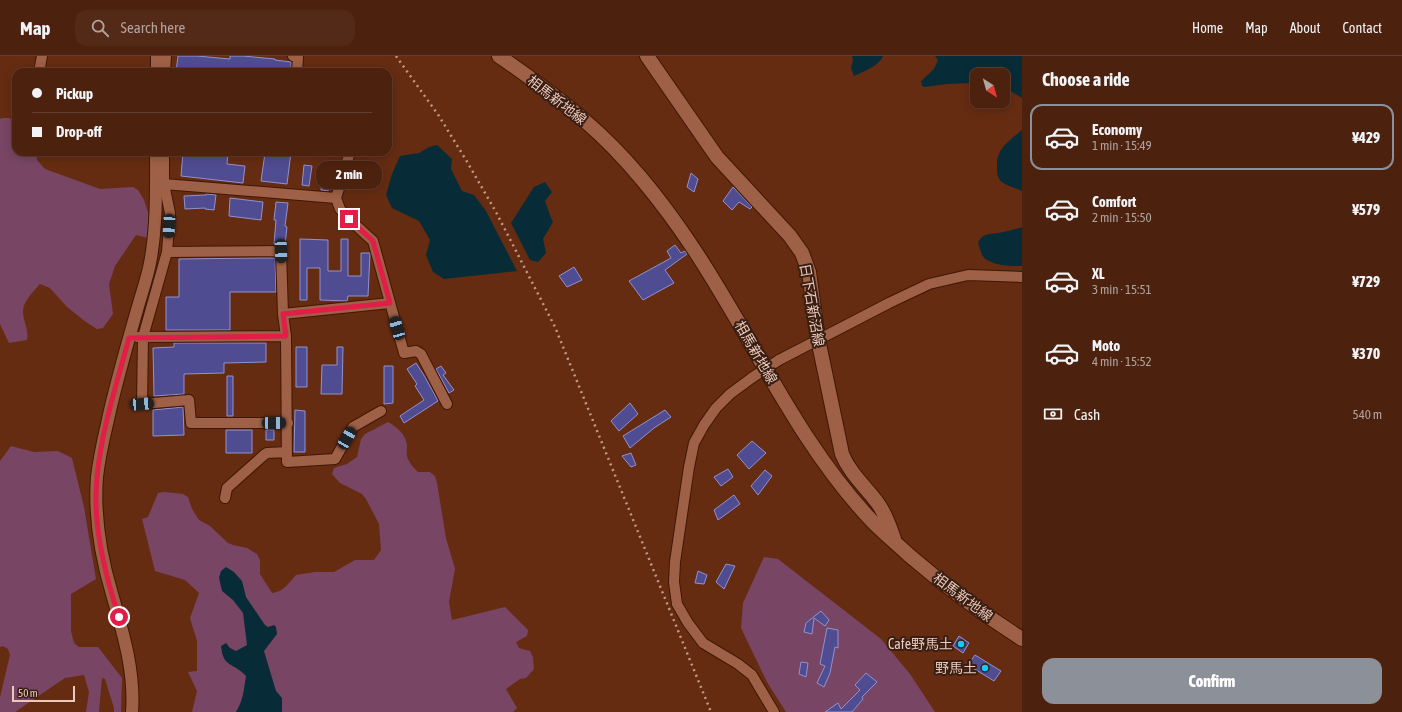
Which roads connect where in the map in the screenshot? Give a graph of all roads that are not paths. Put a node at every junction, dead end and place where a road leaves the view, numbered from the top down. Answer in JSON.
{"nodes":[{"id":1,"x":42,"y":56,"type":"edge"},
{"id":2,"x":157,"y":56,"type":"edge"},
{"id":3,"x":166,"y":56,"type":"edge"},
{"id":4,"x":293,"y":56,"type":"edge"},
{"id":5,"x":499,"y":56,"type":"edge"},
{"id":6,"x":647,"y":56,"type":"edge"},
{"id":7,"x":40,"y":68,"type":"edge"},
{"id":8,"x":157,"y":68,"type":"edge"},
{"id":9,"x":165,"y":68,"type":"edge"},
{"id":10,"x":297,"y":68,"type":"edge"},
{"id":11,"x":156,"y":156,"type":"edge"},
{"id":12,"x":164,"y":156,"type":"edge"},
{"id":13,"x":349,"y":156,"type":"edge"},
{"id":14,"x":164,"y":184,"type":"junction"},
{"id":15,"x":336,"y":198,"type":"junction"},
{"id":16,"x":167,"y":252,"type":"junction"},
{"id":17,"x":1022,"y":277,"type":"edge"},
{"id":18,"x":390,"y":303,"type":"junction"},
{"id":19,"x":283,"y":314,"type":"junction"},
{"id":20,"x":286,"y":336,"type":"junction"},
{"id":21,"x":143,"y":337,"type":"junction"},
{"id":22,"x":129,"y":338,"type":"junction"},
{"id":23,"x":818,"y":339,"type":"junction"},
{"id":24,"x":447,"y":404,"type":"dead end"},
{"id":25,"x":381,"y":411,"type":"dead end"},
{"id":26,"x":288,"y":423,"type":"junction"},
{"id":27,"x":287,"y":452,"type":"junction"},
{"id":28,"x":225,"y":498,"type":"dead end"},
{"id":29,"x":896,"y":543,"type":"junction"},
{"id":30,"x":1022,"y":639,"type":"edge"},
{"id":31,"x":132,"y":712,"type":"edge"},
{"id":32,"x":774,"y":712,"type":"edge"}],
"edges":[{"from":1,"to":7,"type":"street"},
{"from":2,"to":8,"type":"street"},
{"from":3,"to":9,"type":"street"},
{"from":4,"to":10,"type":"street"},
{"from":5,"to":29,"type":"main road","name":"相馬新地線"},
{"from":6,"to":23,"type":"main road","name":"日下石新沼線"},
{"from":11,"to":22,"type":"street"},
{"from":12,"to":14,"type":"street"},
{"from":13,"to":15,"type":"street"},
{"from":14,"to":15,"type":"street"},
{"from":14,"to":16,"type":"street"},
{"from":15,"to":18,"type":"street"},
{"from":16,"to":19,"type":"street"},
{"from":16,"to":21,"type":"street"},
{"from":17,"to":23,"type":"street"},
{"from":18,"to":19,"type":"street"},
{"from":18,"to":24,"type":"street"},
{"from":19,"to":20,"type":"street"},
{"from":20,"to":21,"type":"street"},
{"from":20,"to":26,"type":"street"},
{"from":21,"to":22,"type":"street"},
{"from":21,"to":26,"type":"street"},
{"from":22,"to":31,"type":"street"},
{"from":23,"to":29,"type":"main road","name":"日下石新沼線"},
{"from":23,"to":32,"type":"street","bridge":true},
{"from":25,"to":27,"type":"street"},
{"from":26,"to":27,"type":"street"},
{"from":27,"to":28,"type":"street"},
{"from":29,"to":30,"type":"main road","name":"相馬新地線"}]}
